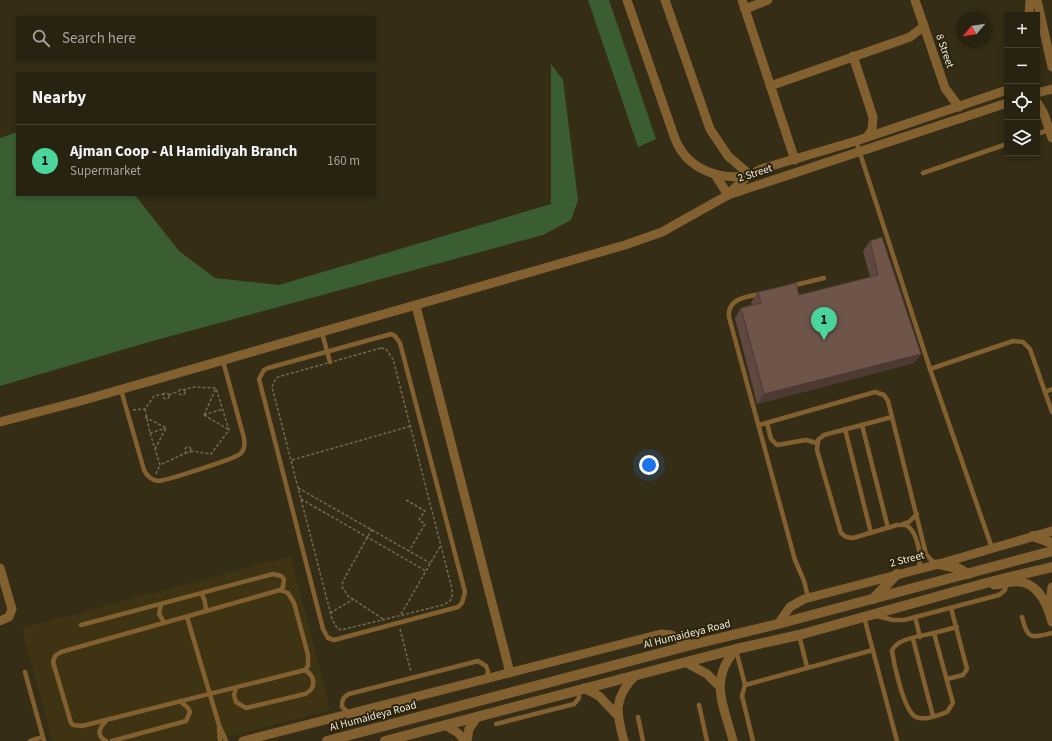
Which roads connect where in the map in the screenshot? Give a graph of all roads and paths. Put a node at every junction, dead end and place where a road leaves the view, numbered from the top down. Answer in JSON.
{"nodes":[{"id":1,"x":627,"y":0,"type":"edge"},
{"id":2,"x":665,"y":0,"type":"edge"},
{"id":3,"x":768,"y":0,"type":"edge"},
{"id":4,"x":915,"y":0,"type":"edge"},
{"id":5,"x":1030,"y":0,"type":"edge"},
{"id":6,"x":1037,"y":0,"type":"edge"},
{"id":7,"x":743,"y":4,"type":"edge"},
{"id":8,"x":1029,"y":12,"type":"edge"},
{"id":9,"x":924,"y":26,"type":"junction"},
{"id":10,"x":853,"y":56,"type":"junction"},
{"id":11,"x":1052,"y":67,"type":"edge"},
{"id":12,"x":770,"y":86,"type":"junction"},
{"id":13,"x":1052,"y":89,"type":"edge"},
{"id":14,"x":1004,"y":91,"type":"edge"},
{"id":15,"x":1040,"y":92,"type":"edge"},
{"id":16,"x":1004,"y":104,"type":"edge"},
{"id":17,"x":1040,"y":106,"type":"edge"},
{"id":18,"x":959,"y":107,"type":"junction"},
{"id":19,"x":1040,"y":134,"type":"edge"},
{"id":20,"x":1051,"y":134,"type":"edge"},
{"id":21,"x":867,"y":138,"type":"junction"},
{"id":22,"x":856,"y":141,"type":"junction"},
{"id":23,"x":1004,"y":145,"type":"edge"},
{"id":24,"x":859,"y":151,"type":"junction"},
{"id":25,"x":795,"y":160,"type":"junction"},
{"id":26,"x":923,"y":173,"type":"dead end"},
{"id":27,"x":749,"y":175,"type":"junction"},
{"id":28,"x":716,"y":176,"type":"junction"},
{"id":29,"x":728,"y":195,"type":"junction"},
{"id":30,"x":824,"y":278,"type":"dead end"},
{"id":31,"x":786,"y":288,"type":"edge"},
{"id":32,"x":770,"y":291,"type":"edge"},
{"id":33,"x":416,"y":306,"type":"junction"},
{"id":34,"x":322,"y":333,"type":"junction"},
{"id":35,"x":327,"y":353,"type":"junction"},
{"id":36,"x":223,"y":361,"type":"junction"},
{"id":37,"x":330,"y":362,"type":"junction"},
{"id":38,"x":930,"y":369,"type":"junction"},
{"id":39,"x":216,"y":388,"type":"junction"},
{"id":40,"x":1052,"y":389,"type":"edge"},
{"id":41,"x":121,"y":390,"type":"junction"},
{"id":42,"x":183,"y":390,"type":"junction"},
{"id":43,"x":179,"y":391,"type":"junction"},
{"id":44,"x":1045,"y":392,"type":"junction"},
{"id":45,"x":164,"y":394,"type":"junction"},
{"id":46,"x":169,"y":395,"type":"junction"},
{"id":47,"x":145,"y":409,"type":"junction"},
{"id":48,"x":223,"y":409,"type":"junction"},
{"id":49,"x":127,"y":411,"type":"junction"},
{"id":50,"x":1052,"y":412,"type":"edge"},
{"id":51,"x":204,"y":415,"type":"junction"},
{"id":52,"x":145,"y":417,"type":"junction"},
{"id":53,"x":892,"y":418,"type":"junction"},
{"id":54,"x":0,"y":422,"type":"edge"},
{"id":55,"x":767,"y":422,"type":"junction"},
{"id":56,"x":758,"y":425,"type":"junction"},
{"id":57,"x":862,"y":425,"type":"junction"},
{"id":58,"x":411,"y":426,"type":"junction"},
{"id":59,"x":166,"y":428,"type":"junction"},
{"id":60,"x":845,"y":429,"type":"junction"},
{"id":61,"x":229,"y":430,"type":"junction"},
{"id":62,"x":150,"y":433,"type":"junction"},
{"id":63,"x":817,"y":443,"type":"junction"},
{"id":64,"x":155,"y":449,"type":"junction"},
{"id":65,"x":191,"y":451,"type":"junction"},
{"id":66,"x":186,"y":453,"type":"junction"},
{"id":67,"x":291,"y":461,"type":"junction"},
{"id":68,"x":160,"y":465,"type":"junction"},
{"id":69,"x":153,"y":480,"type":"junction"},
{"id":70,"x":298,"y":487,"type":"junction"},
{"id":71,"x":301,"y":499,"type":"junction"},
{"id":72,"x":406,"y":500,"type":"dead end"},
{"id":73,"x":917,"y":514,"type":"junction"},
{"id":74,"x":903,"y":524,"type":"junction"},
{"id":75,"x":888,"y":528,"type":"junction"},
{"id":76,"x":372,"y":529,"type":"junction"},
{"id":77,"x":1052,"y":531,"type":"edge"},
{"id":78,"x":871,"y":533,"type":"junction"},
{"id":79,"x":1034,"y":536,"type":"junction"},
{"id":80,"x":368,"y":537,"type":"junction"},
{"id":81,"x":1052,"y":543,"type":"edge"},
{"id":82,"x":442,"y":544,"type":"junction"},
{"id":83,"x":992,"y":548,"type":"junction"},
{"id":84,"x":409,"y":551,"type":"junction"},
{"id":85,"x":1052,"y":551,"type":"edge"},
{"id":86,"x":430,"y":563,"type":"junction"},
{"id":87,"x":939,"y":564,"type":"junction"},
{"id":88,"x":1052,"y":567,"type":"edge"},
{"id":89,"x":0,"y":568,"type":"edge"},
{"id":90,"x":917,"y":569,"type":"junction"},
{"id":91,"x":426,"y":571,"type":"junction"},
{"id":92,"x":897,"y":574,"type":"junction"},
{"id":93,"x":968,"y":574,"type":"junction"},
{"id":94,"x":986,"y":583,"type":"junction"},
{"id":95,"x":1007,"y":583,"type":"junction"},
{"id":96,"x":1052,"y":587,"type":"edge"},
{"id":97,"x":280,"y":590,"type":"junction"},
{"id":98,"x":202,"y":594,"type":"junction"},
{"id":99,"x":808,"y":597,"type":"junction"},
{"id":100,"x":354,"y":599,"type":"junction"},
{"id":101,"x":873,"y":599,"type":"junction"},
{"id":102,"x":161,"y":604,"type":"junction"},
{"id":103,"x":952,"y":608,"type":"junction"},
{"id":104,"x":1049,"y":610,"type":"junction"},
{"id":105,"x":206,"y":611,"type":"junction"},
{"id":106,"x":330,"y":613,"type":"junction"},
{"id":107,"x":401,"y":614,"type":"junction"},
{"id":108,"x":397,"y":615,"type":"junction"},
{"id":109,"x":187,"y":616,"type":"junction"},
{"id":110,"x":869,"y":616,"type":"junction"},
{"id":111,"x":915,"y":617,"type":"junction"},
{"id":112,"x":1022,"y":617,"type":"dead end"},
{"id":113,"x":384,"y":619,"type":"junction"},
{"id":114,"x":0,"y":620,"type":"edge"},
{"id":115,"x":164,"y":622,"type":"junction"},
{"id":116,"x":398,"y":622,"type":"junction"},
{"id":117,"x":1052,"y":622,"type":"edge"},
{"id":118,"x":778,"y":624,"type":"junction"},
{"id":119,"x":81,"y":625,"type":"dead end"},
{"id":120,"x":957,"y":627,"type":"junction"},
{"id":121,"x":1052,"y":632,"type":"edge"},
{"id":122,"x":934,"y":633,"type":"junction"},
{"id":123,"x":798,"y":635,"type":"junction"},
{"id":124,"x":920,"y":637,"type":"junction"},
{"id":125,"x":913,"y":639,"type":"junction"},
{"id":126,"x":691,"y":645,"type":"junction"},
{"id":127,"x":736,"y":649,"type":"junction"},
{"id":128,"x":873,"y":650,"type":"junction"},
{"id":129,"x":685,"y":662,"type":"junction"},
{"id":130,"x":807,"y":667,"type":"junction"},
{"id":131,"x":305,"y":670,"type":"junction"},
{"id":132,"x":25,"y":672,"type":"dead end"},
{"id":133,"x":510,"y":674,"type":"junction"},
{"id":134,"x":636,"y":675,"type":"junction"},
{"id":135,"x":412,"y":677,"type":"junction"},
{"id":136,"x":947,"y":679,"type":"junction"},
{"id":137,"x":485,"y":680,"type":"junction"},
{"id":138,"x":745,"y":685,"type":"junction"},
{"id":139,"x":719,"y":686,"type":"junction"},
{"id":140,"x":236,"y":688,"type":"junction"},
{"id":141,"x":581,"y":689,"type":"junction"},
{"id":142,"x":210,"y":694,"type":"junction"},
{"id":143,"x":180,"y":701,"type":"junction"},
{"id":144,"x":699,"y":705,"type":"dead end"},
{"id":145,"x":350,"y":714,"type":"junction"},
{"id":146,"x":617,"y":715,"type":"junction"},
{"id":147,"x":933,"y":716,"type":"junction"},
{"id":148,"x":477,"y":717,"type":"junction"},
{"id":149,"x":638,"y":717,"type":"dead end"},
{"id":150,"x":107,"y":720,"type":"junction"},
{"id":151,"x":496,"y":724,"type":"dead end"},
{"id":152,"x":219,"y":725,"type":"junction"},
{"id":153,"x":445,"y":725,"type":"junction"},
{"id":154,"x":43,"y":739,"type":"edge"},
{"id":155,"x":30,"y":741,"type":"edge"},
{"id":156,"x":106,"y":741,"type":"edge"},
{"id":157,"x":112,"y":741,"type":"edge"},
{"id":158,"x":220,"y":741,"type":"edge"},
{"id":159,"x":226,"y":741,"type":"edge"},
{"id":160,"x":243,"y":741,"type":"edge"},
{"id":161,"x":327,"y":741,"type":"edge"},
{"id":162,"x":385,"y":741,"type":"edge"},
{"id":163,"x":466,"y":741,"type":"edge"},
{"id":164,"x":624,"y":741,"type":"edge"},
{"id":165,"x":643,"y":741,"type":"edge"},
{"id":166,"x":707,"y":741,"type":"edge"},
{"id":167,"x":733,"y":741,"type":"edge"},
{"id":168,"x":753,"y":741,"type":"edge"},
{"id":169,"x":897,"y":741,"type":"edge"}],
"edges":[{"from":1,"to":28,"type":"street"},
{"from":2,"to":27,"type":"street"},
{"from":3,"to":7,"type":"street"},
{"from":4,"to":9,"type":"street","name":"8 Street"},
{"from":5,"to":8,"type":"street"},
{"from":6,"to":11,"type":"street"},
{"from":7,"to":12,"type":"street"},
{"from":9,"to":10,"type":"street"},
{"from":9,"to":18,"type":"street","name":"8 Street"},
{"from":10,"to":12,"type":"street"},
{"from":10,"to":21,"type":"street"},
{"from":12,"to":25,"type":"street"},
{"from":13,"to":15,"type":"street"},
{"from":14,"to":18,"type":"street","name":"2 Street"},
{"from":16,"to":24,"type":"street","name":"2 Street"},
{"from":17,"to":20,"type":"street"},
{"from":18,"to":21,"type":"street","name":"2 Street"},
{"from":19,"to":20,"type":"lane"},
{"from":21,"to":22,"type":"street","name":"2 Street"},
{"from":22,"to":24,"type":"lane"},
{"from":22,"to":25,"type":"street","name":"2 Street"},
{"from":23,"to":26,"type":"lane"},
{"from":24,"to":29,"type":"street","name":"2 Street"},
{"from":24,"to":38,"type":"lane"},
{"from":25,"to":27,"type":"street","name":"2 Street"},
{"from":27,"to":28,"type":"street"},
{"from":27,"to":29,"type":"street","name":"2 Street"},
{"from":28,"to":29,"type":"street"},
{"from":29,"to":33,"type":"street"},
{"from":30,"to":31,"type":"lane"},
{"from":32,"to":56,"type":"lane"},
{"from":33,"to":34,"type":"street"},
{"from":33,"to":133,"type":"street"},
{"from":34,"to":35,"type":"lane"},
{"from":34,"to":36,"type":"street"},
{"from":35,"to":37,"type":"lane"},
{"from":35,"to":116,"type":"lane"},
{"from":35,"to":116,"type":"lane"},
{"from":36,"to":41,"type":"street"},
{"from":36,"to":69,"type":"lane"},
{"from":37,"to":58,"type":"path"},
{"from":37,"to":67,"type":"path"},
{"from":38,"to":44,"type":"lane"},
{"from":38,"to":83,"type":"lane"},
{"from":39,"to":42,"type":"path"},
{"from":39,"to":48,"type":"path"},
{"from":39,"to":51,"type":"path"},
{"from":40,"to":44,"type":"lane"},
{"from":41,"to":49,"type":"lane"},
{"from":41,"to":54,"type":"street"},
{"from":42,"to":43,"type":"path"},
{"from":42,"to":43,"type":"path"},
{"from":43,"to":46,"type":"path"},
{"from":44,"to":50,"type":"lane"},
{"from":45,"to":46,"type":"path"},
{"from":45,"to":46,"type":"path"},
{"from":45,"to":47,"type":"path"},
{"from":47,"to":49,"type":"path"},
{"from":47,"to":52,"type":"path"},
{"from":48,"to":51,"type":"path"},
{"from":48,"to":61,"type":"path"},
{"from":49,"to":69,"type":"lane"},
{"from":51,"to":61,"type":"path"},
{"from":52,"to":59,"type":"path"},
{"from":52,"to":62,"type":"path"},
{"from":53,"to":55,"type":"lane"},
{"from":53,"to":57,"type":"lane"},
{"from":53,"to":73,"type":"lane"},
{"from":55,"to":56,"type":"lane"},
{"from":55,"to":63,"type":"lane"},
{"from":56,"to":99,"type":"lane"},
{"from":57,"to":60,"type":"lane"},
{"from":57,"to":75,"type":"lane"},
{"from":58,"to":67,"type":"path"},
{"from":58,"to":82,"type":"path"},
{"from":59,"to":62,"type":"path"},
{"from":59,"to":64,"type":"path"},
{"from":60,"to":63,"type":"lane"},
{"from":60,"to":78,"type":"lane"},
{"from":61,"to":65,"type":"path"},
{"from":62,"to":64,"type":"path"},
{"from":63,"to":78,"type":"lane"},
{"from":64,"to":68,"type":"path"},
{"from":65,"to":66,"type":"path"},
{"from":65,"to":66,"type":"path"},
{"from":66,"to":68,"type":"path"},
{"from":67,"to":70,"type":"path"},
{"from":68,"to":69,"type":"path"},
{"from":70,"to":71,"type":"path"},
{"from":70,"to":76,"type":"path"},
{"from":71,"to":80,"type":"path"},
{"from":71,"to":106,"type":"path"},
{"from":72,"to":84,"type":"path"},
{"from":73,"to":74,"type":"lane"},
{"from":73,"to":87,"type":"lane"},
{"from":74,"to":75,"type":"lane"},
{"from":74,"to":90,"type":"lane"},
{"from":75,"to":78,"type":"lane"},
{"from":76,"to":80,"type":"path"},
{"from":76,"to":84,"type":"path"},
{"from":77,"to":79,"type":"street","name":"2 Street"},
{"from":79,"to":81,"type":"street"},
{"from":79,"to":83,"type":"street","name":"2 Street"},
{"from":80,"to":91,"type":"path"},
{"from":80,"to":100,"type":"path"},
{"from":82,"to":86,"type":"path"},
{"from":82,"to":107,"type":"path"},
{"from":83,"to":87,"type":"street","name":"2 Street"},
{"from":84,"to":86,"type":"path"},
{"from":85,"to":93,"type":"street","name":"Al Humaideya Road"},
{"from":86,"to":91,"type":"path"},
{"from":87,"to":90,"type":"street","name":"2 Street"},
{"from":87,"to":93,"type":"street"},
{"from":88,"to":94,"type":"street"},
{"from":89,"to":114,"type":"street"},
{"from":90,"to":92,"type":"street","name":"2 Street"},
{"from":91,"to":107,"type":"path"},
{"from":92,"to":99,"type":"street","name":"2 Street"},
{"from":92,"to":101,"type":"street"},
{"from":93,"to":101,"type":"street","name":"Al Humaideya Road"},
{"from":94,"to":95,"type":"street"},
{"from":94,"to":110,"type":"street"},
{"from":95,"to":103,"type":"lane"},
{"from":95,"to":104,"type":"street"},
{"from":96,"to":104,"type":"street"},
{"from":97,"to":98,"type":"lane"},
{"from":97,"to":105,"type":"lane"},
{"from":97,"to":131,"type":"lane"},
{"from":98,"to":102,"type":"lane"},
{"from":98,"to":105,"type":"lane"},
{"from":99,"to":118,"type":"street","name":"2 Street"},
{"from":100,"to":106,"type":"path"},
{"from":100,"to":113,"type":"path"},
{"from":101,"to":118,"type":"street","name":"Al Humaideya Road"},
{"from":102,"to":115,"type":"lane"},
{"from":102,"to":119,"type":"lane"},
{"from":103,"to":111,"type":"lane"},
{"from":103,"to":120,"type":"lane"},
{"from":104,"to":117,"type":"street"},
{"from":105,"to":109,"type":"lane"},
{"from":106,"to":113,"type":"path"},
{"from":107,"to":108,"type":"path"},
{"from":108,"to":113,"type":"path"},
{"from":108,"to":116,"type":"path"},
{"from":109,"to":115,"type":"lane"},
{"from":109,"to":142,"type":"lane"},
{"from":110,"to":111,"type":"lane"},
{"from":110,"to":123,"type":"street"},
{"from":110,"to":128,"type":"lane"},
{"from":111,"to":124,"type":"lane"},
{"from":112,"to":121,"type":"lane"},
{"from":115,"to":150,"type":"lane"},
{"from":116,"to":135,"type":"path"},
{"from":118,"to":126,"type":"street","name":"Al Humaideya Road"},
{"from":120,"to":122,"type":"lane"},
{"from":120,"to":136,"type":"lane"},
{"from":122,"to":124,"type":"lane"},
{"from":122,"to":136,"type":"lane"},
{"from":123,"to":127,"type":"street"},
{"from":123,"to":130,"type":"lane"},
{"from":124,"to":125,"type":"lane"},
{"from":125,"to":147,"type":"lane"},
{"from":125,"to":147,"type":"lane"},
{"from":126,"to":133,"type":"street"},
{"from":126,"to":161,"type":"street","name":"Al Humaideya Road"},
{"from":127,"to":129,"type":"street"},
{"from":127,"to":138,"type":"lane"},
{"from":127,"to":139,"type":"street"},
{"from":128,"to":130,"type":"lane"},
{"from":128,"to":169,"type":"lane"},
{"from":129,"to":134,"type":"street"},
{"from":129,"to":139,"type":"street"},
{"from":130,"to":138,"type":"lane"},
{"from":131,"to":140,"type":"lane"},
{"from":131,"to":140,"type":"lane"},
{"from":132,"to":154,"type":"lane"},
{"from":133,"to":137,"type":"street"},
{"from":134,"to":141,"type":"street"},
{"from":134,"to":146,"type":"street"},
{"from":135,"to":137,"type":"lane"},
{"from":135,"to":145,"type":"lane"},
{"from":136,"to":147,"type":"lane"},
{"from":137,"to":145,"type":"street"},
{"from":138,"to":168,"type":"lane"},
{"from":139,"to":167,"type":"street"},
{"from":140,"to":142,"type":"lane"},
{"from":141,"to":146,"type":"street"},
{"from":141,"to":148,"type":"street"},
{"from":141,"to":151,"type":"lane"},
{"from":142,"to":143,"type":"lane"},
{"from":142,"to":152,"type":"lane"},
{"from":143,"to":150,"type":"lane"},
{"from":143,"to":157,"type":"lane"},
{"from":144,"to":166,"type":"lane"},
{"from":145,"to":160,"type":"street"},
{"from":146,"to":164,"type":"street"},
{"from":148,"to":153,"type":"street"},
{"from":148,"to":163,"type":"street"},
{"from":149,"to":165,"type":"lane"},
{"from":150,"to":156,"type":"lane"},
{"from":152,"to":158,"type":"lane"},
{"from":152,"to":159,"type":"lane"},
{"from":153,"to":162,"type":"street"},
{"from":153,"to":163,"type":"street"},
{"from":154,"to":155,"type":"lane"}]}
